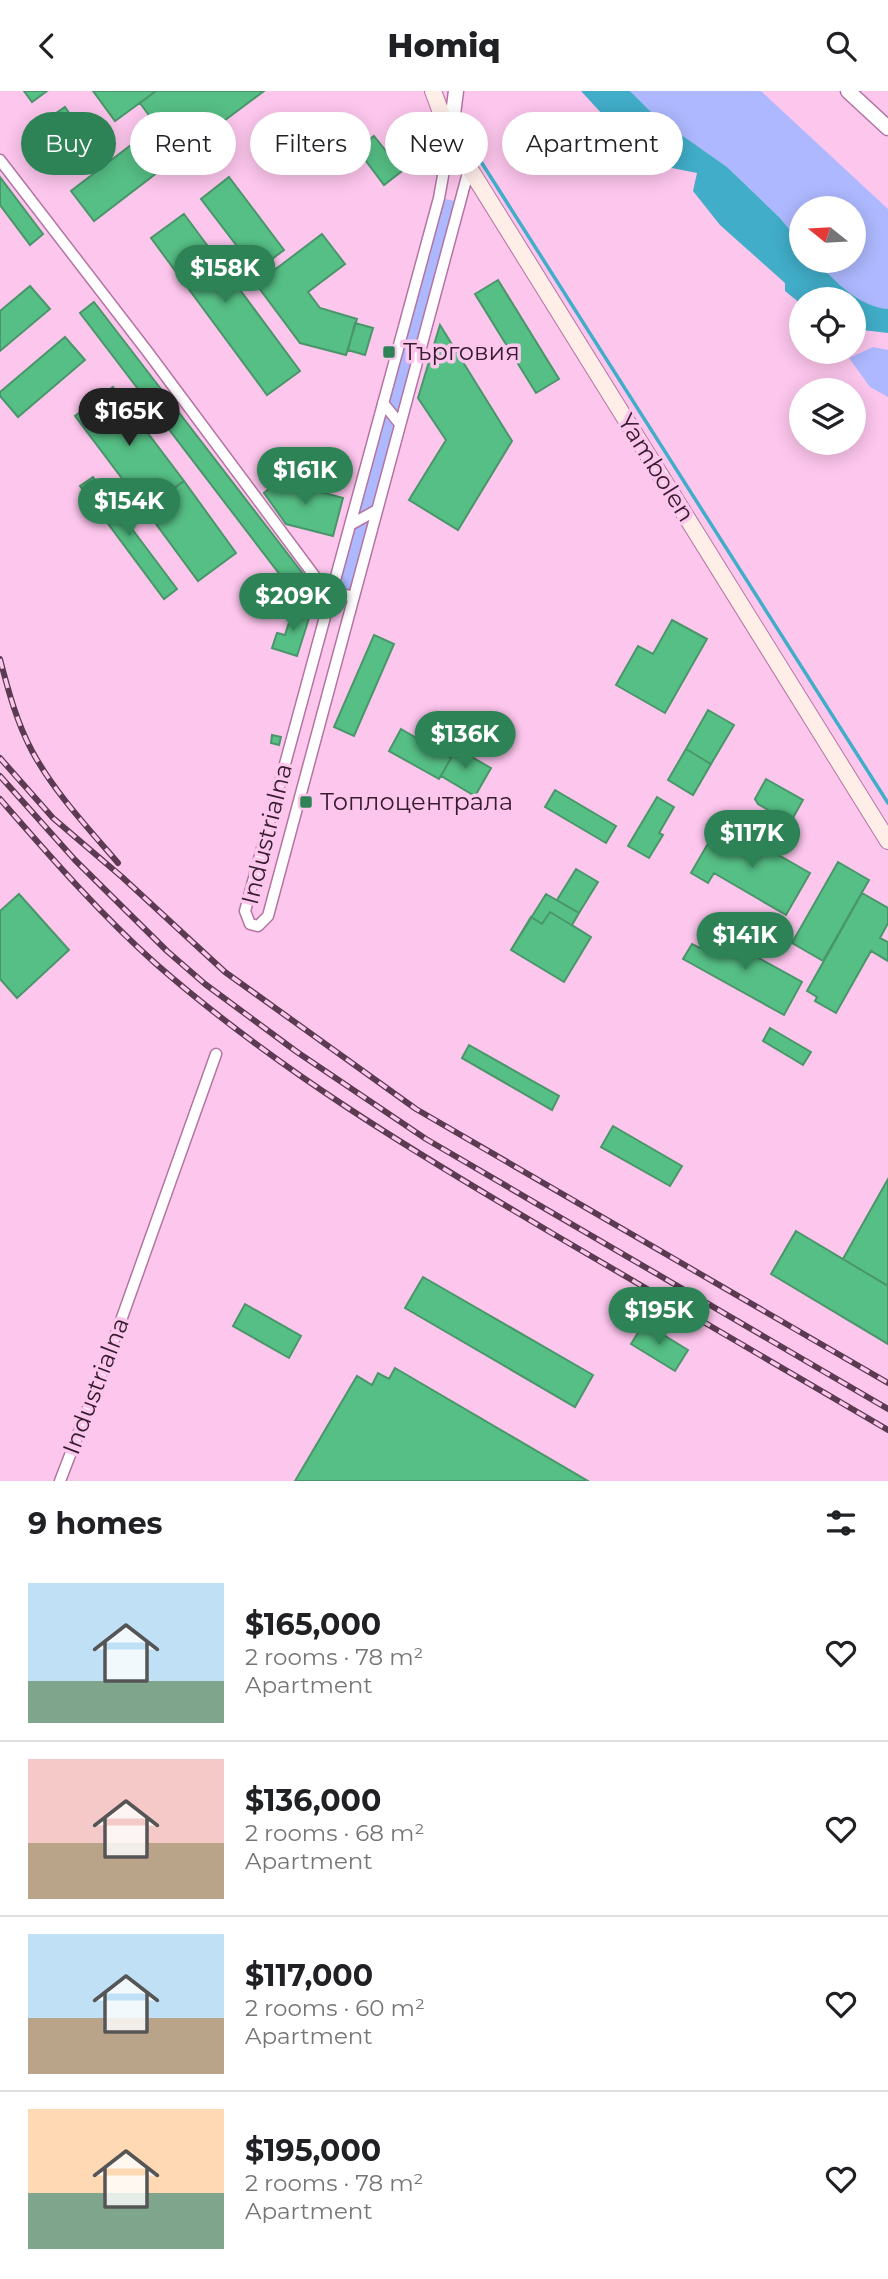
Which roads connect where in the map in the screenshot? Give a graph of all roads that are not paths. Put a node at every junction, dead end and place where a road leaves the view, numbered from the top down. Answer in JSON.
{"nodes":[{"id":1,"x":433,"y":91,"type":"edge"},
{"id":2,"x":456,"y":91,"type":"edge"},
{"id":3,"x":853,"y":93,"type":"edge"},
{"id":4,"x":441,"y":112,"type":"edge"},
{"id":5,"x":453,"y":112,"type":"edge"},
{"id":6,"x":888,"y":128,"type":"edge"},
{"id":7,"x":0,"y":160,"type":"edge"},
{"id":8,"x":443,"y":175,"type":"edge"},
{"id":9,"x":467,"y":175,"type":"edge"},
{"id":10,"x":473,"y":175,"type":"edge"},
{"id":11,"x":383,"y":403,"type":"junction"},
{"id":12,"x":400,"y":424,"type":"junction"},
{"id":13,"x":377,"y":510,"type":"junction"},
{"id":14,"x":350,"y":525,"type":"junction"},
{"id":15,"x":332,"y":592,"type":"junction"},
{"id":16,"x":354,"y":597,"type":"junction"},
{"id":17,"x":294,"y":729,"type":"junction"},
{"id":18,"x":315,"y":741,"type":"junction"},
{"id":19,"x":888,"y":841,"type":"edge"},
{"id":20,"x":216,"y":1054,"type":"dead end"},
{"id":21,"x":60,"y":1481,"type":"edge"}],
"edges":[{"from":1,"to":4,"type":"main road","name":"Yambolen"},
{"from":2,"to":5,"type":"street"},
{"from":3,"to":6,"type":"street"},
{"from":7,"to":15,"type":"street"},
{"from":8,"to":11,"type":"street","name":"Industrialna"},
{"from":9,"to":12,"type":"street","name":"Industrialna"},
{"from":10,"to":19,"type":"main road","name":"Yambolen"},
{"from":11,"to":12,"type":"street"},
{"from":11,"to":14,"type":"street","name":"Industrialna"},
{"from":12,"to":13,"type":"street","name":"Industrialna"},
{"from":13,"to":14,"type":"street"},
{"from":13,"to":16,"type":"street","name":"Industrialna"},
{"from":14,"to":15,"type":"street","name":"Industrialna"},
{"from":15,"to":16,"type":"street"},
{"from":15,"to":17,"type":"street","name":"Industrialna"},
{"from":16,"to":18,"type":"street","name":"Industrialna"},
{"from":17,"to":18,"type":"street"},
{"from":17,"to":18,"type":"street","name":"Industrialna"},
{"from":20,"to":21,"type":"street","name":"Industrialna"}]}
